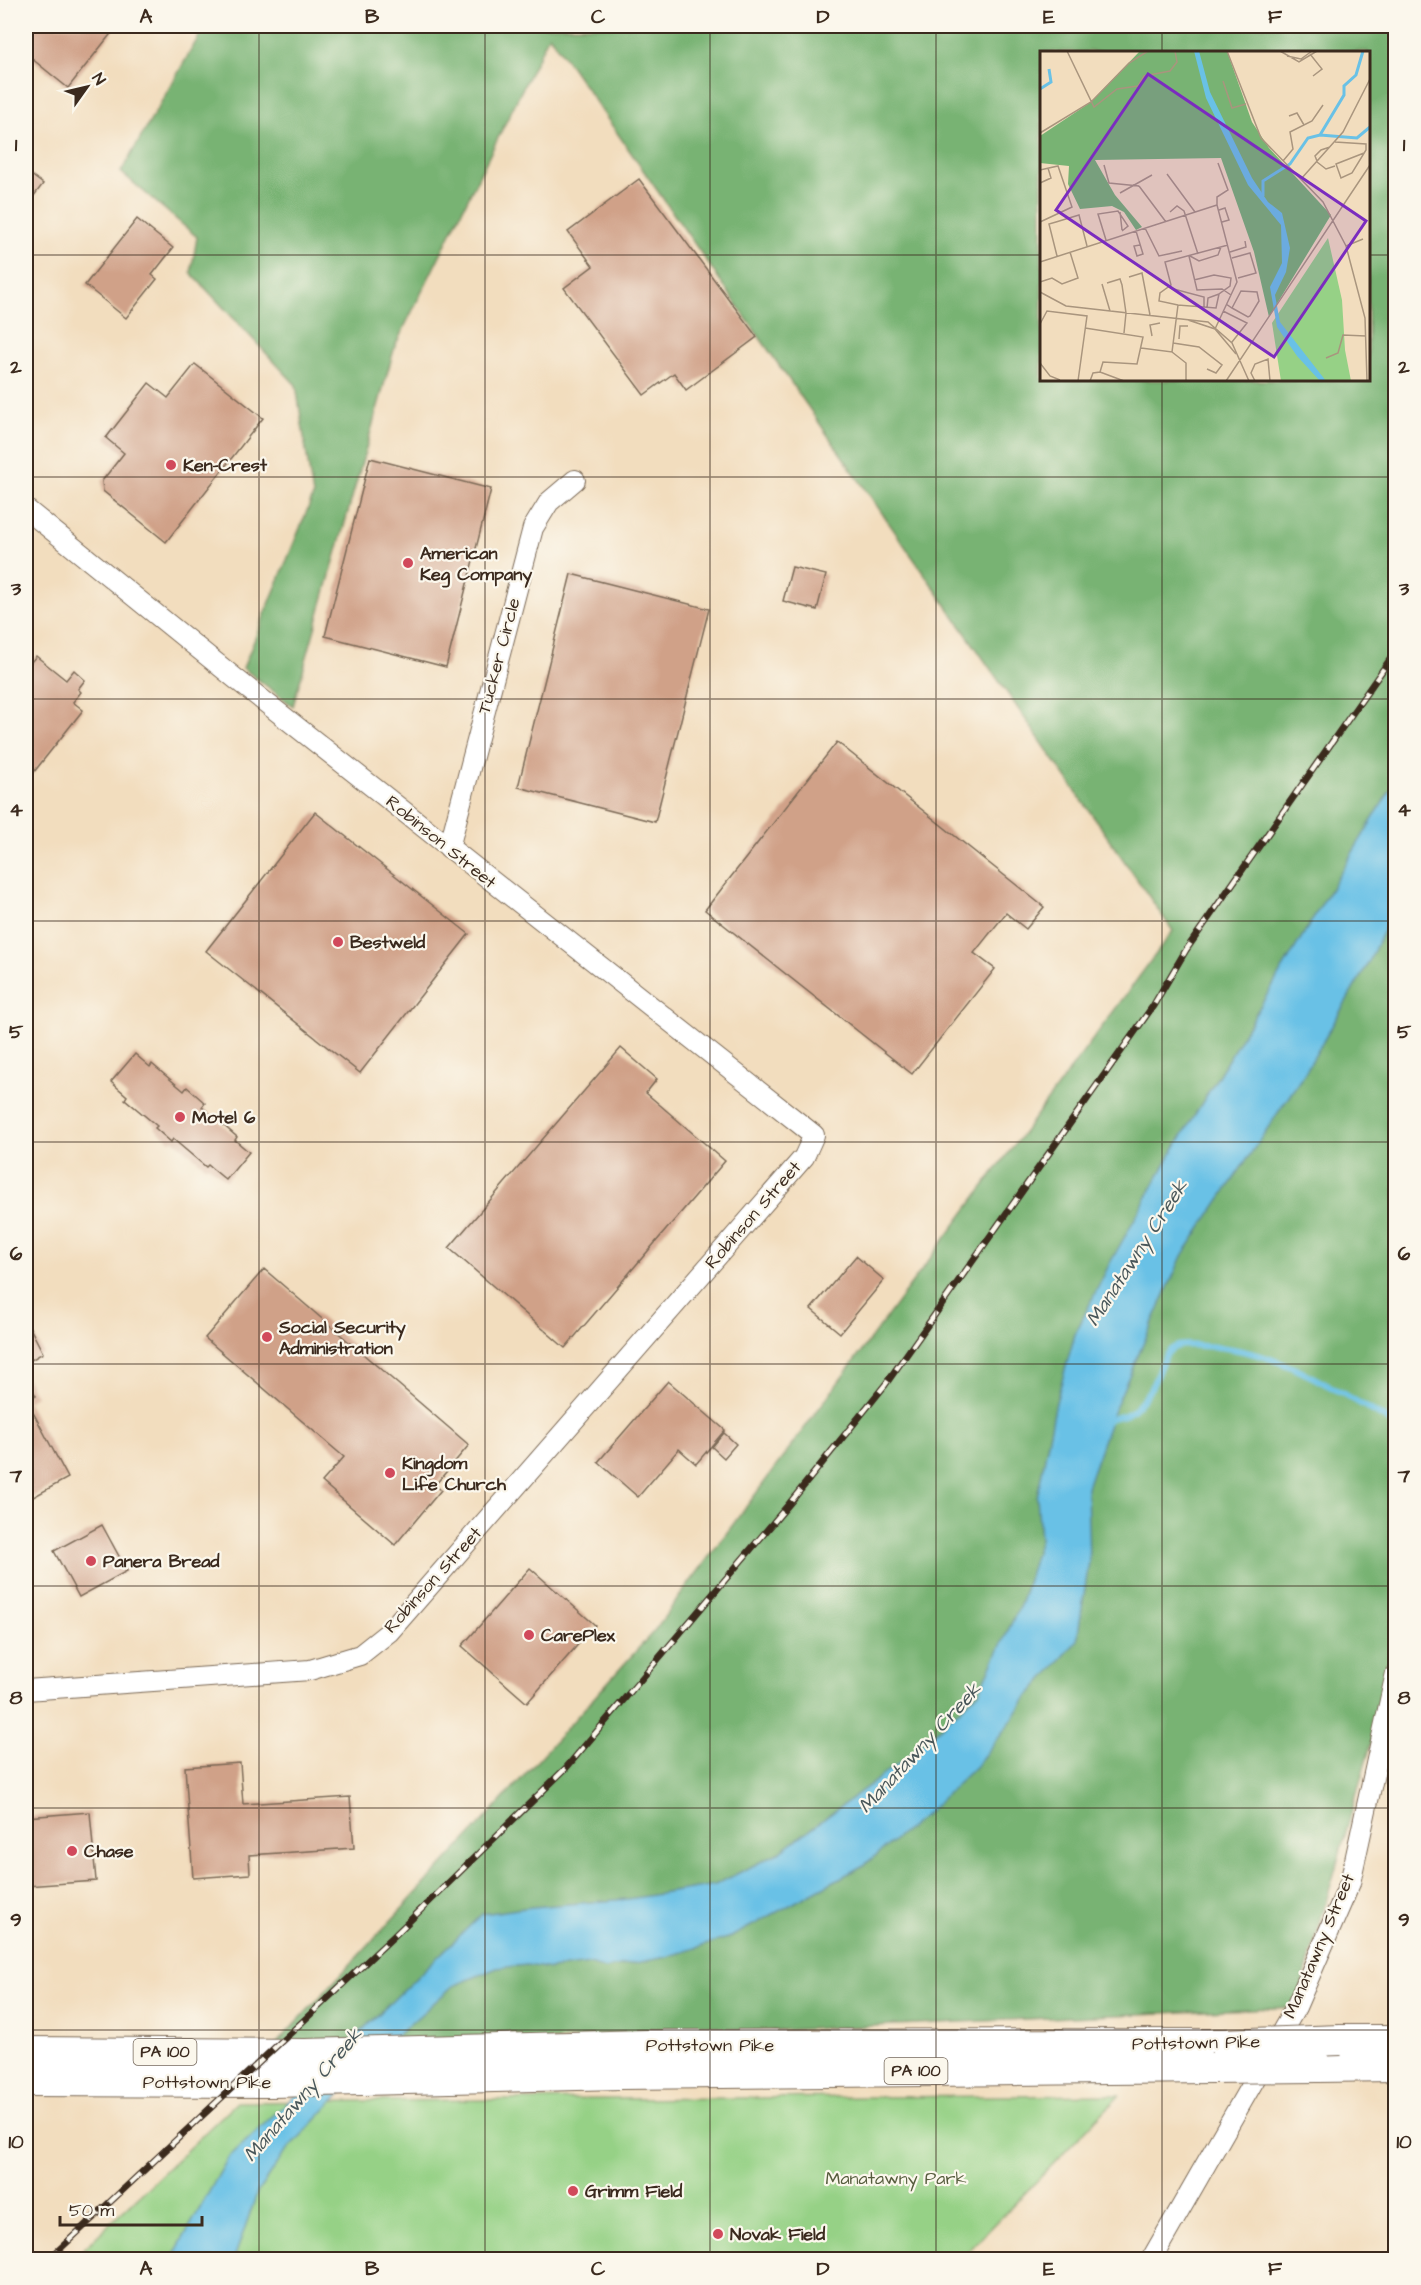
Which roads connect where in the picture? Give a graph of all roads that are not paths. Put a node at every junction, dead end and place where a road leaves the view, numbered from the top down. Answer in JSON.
{"nodes":[{"id":1,"x":575,"y":480,"type":"dead end"},
{"id":2,"x":26,"y":509,"type":"edge"},
{"id":3,"x":449,"y":848,"type":"junction"},
{"id":4,"x":1395,"y":1673,"type":"edge"},
{"id":5,"x":26,"y":1690,"type":"edge"},
{"id":6,"x":1395,"y":2040,"type":"edge"},
{"id":7,"x":26,"y":2052,"type":"edge"},
{"id":8,"x":1217,"y":2056,"type":"junction"},
{"id":9,"x":1395,"y":2066,"type":"edge"},
{"id":10,"x":26,"y":2081,"type":"edge"},
{"id":11,"x":1151,"y":2259,"type":"edge"}],
"edges":[{"from":1,"to":3,"type":"street","name":"Tucker Circle"},
{"from":2,"to":3,"type":"street","name":"Robinson Street"},
{"from":3,"to":5,"type":"street","name":"Robinson Street"},
{"from":4,"to":11,"type":"street","name":"Manatawny Street"},
{"from":6,"to":8,"type":"highway","name":"Pottstown Pike","number":"PA 100","bridge":true},
{"from":7,"to":8,"type":"highway","name":"Pottstown Pike","number":"PA 100"},
{"from":8,"to":9,"type":"highway","name":"Pottstown Pike","number":"PA 100","bridge":true},
{"from":8,"to":10,"type":"highway","name":"Pottstown Pike","number":"PA 100"}]}
